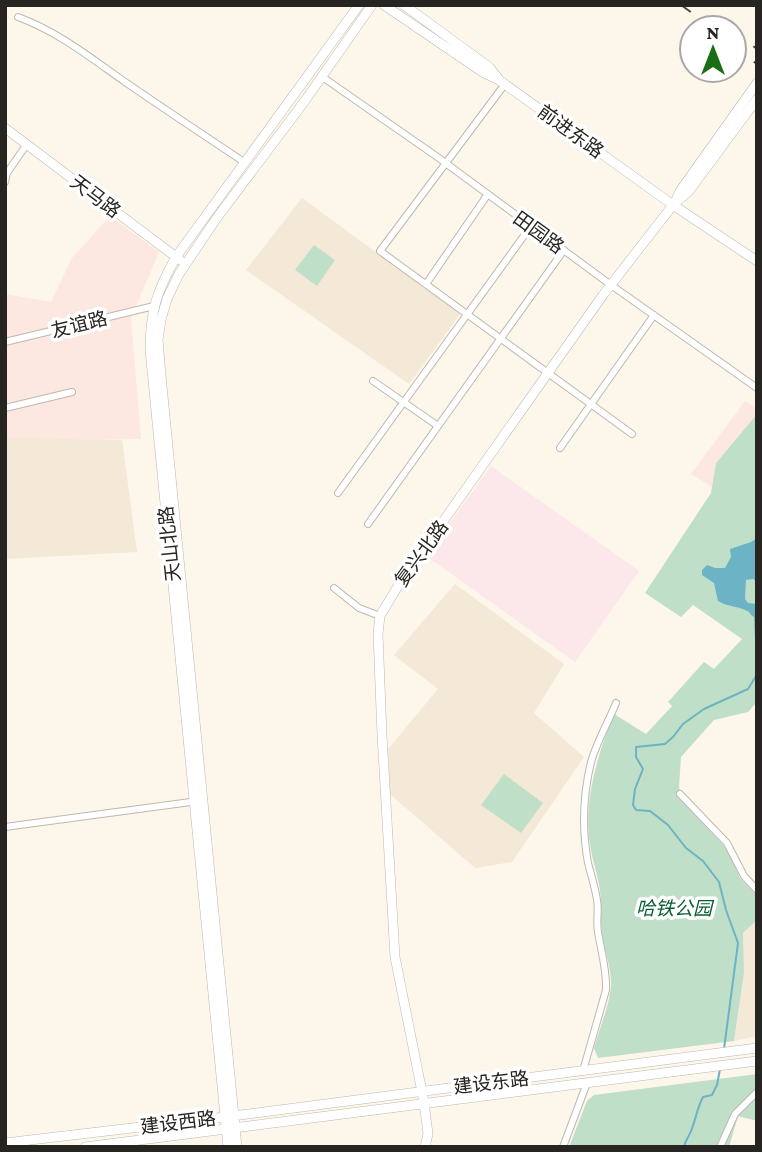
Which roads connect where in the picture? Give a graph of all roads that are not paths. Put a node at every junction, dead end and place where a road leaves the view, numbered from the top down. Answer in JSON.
{"nodes":[{"id":1,"x":359,"y":5,"type":"edge"},
{"id":2,"x":372,"y":5,"type":"edge"},
{"id":3,"x":384,"y":5,"type":"edge"},
{"id":4,"x":404,"y":5,"type":"edge"},
{"id":5,"x":18,"y":17,"type":"dead end"},
{"id":6,"x":321,"y":76,"type":"junction"},
{"id":7,"x":502,"y":82,"type":"junction"},
{"id":8,"x":757,"y":83,"type":"edge"},
{"id":9,"x":757,"y":99,"type":"edge"},
{"id":10,"x":5,"y":128,"type":"edge"},
{"id":11,"x":27,"y":144,"type":"junction"},
{"id":12,"x":244,"y":162,"type":"junction"},
{"id":13,"x":445,"y":162,"type":"junction"},
{"id":14,"x":6,"y":173,"type":"edge"},
{"id":15,"x":5,"y":182,"type":"edge"},
{"id":16,"x":488,"y":194,"type":"junction"},
{"id":17,"x":673,"y":205,"type":"junction"},
{"id":18,"x":531,"y":226,"type":"junction"},
{"id":19,"x":564,"y":250,"type":"junction"},
{"id":20,"x":176,"y":257,"type":"junction"},
{"id":21,"x":757,"y":261,"type":"edge"},
{"id":22,"x":186,"y":265,"type":"junction"},
{"id":23,"x":426,"y":284,"type":"junction"},
{"id":24,"x":611,"y":285,"type":"junction"},
{"id":25,"x":154,"y":306,"type":"junction"},
{"id":26,"x":467,"y":314,"type":"junction"},
{"id":27,"x":654,"y":315,"type":"junction"},
{"id":28,"x":500,"y":339,"type":"junction"},
{"id":29,"x":5,"y":342,"type":"edge"},
{"id":30,"x":548,"y":373,"type":"junction"},
{"id":31,"x":373,"y":381,"type":"dead end"},
{"id":32,"x":757,"y":388,"type":"edge"},
{"id":33,"x":72,"y":392,"type":"dead end"},
{"id":34,"x":404,"y":402,"type":"junction"},
{"id":35,"x":590,"y":404,"type":"junction"},
{"id":36,"x":5,"y":408,"type":"edge"},
{"id":37,"x":438,"y":426,"type":"junction"},
{"id":38,"x":632,"y":434,"type":"dead end"},
{"id":39,"x":560,"y":448,"type":"dead end"},
{"id":40,"x":338,"y":493,"type":"dead end"},
{"id":41,"x":368,"y":524,"type":"dead end"},
{"id":42,"x":334,"y":588,"type":"dead end"},
{"id":43,"x":380,"y":616,"type":"junction"},
{"id":44,"x":616,"y":703,"type":"dead end"},
{"id":45,"x":680,"y":794,"type":"dead end"},
{"id":46,"x":198,"y":800,"type":"junction"},
{"id":47,"x":5,"y":827,"type":"edge"},
{"id":48,"x":757,"y":890,"type":"edge"},
{"id":49,"x":754,"y":1049,"type":"edge"},
{"id":50,"x":754,"y":1061,"type":"edge"},
{"id":51,"x":583,"y":1071,"type":"junction"},
{"id":52,"x":587,"y":1083,"type":"junction"},
{"id":53,"x":422,"y":1091,"type":"junction"},
{"id":54,"x":757,"y":1092,"type":"edge"},
{"id":55,"x":424,"y":1102,"type":"junction"},
{"id":56,"x":230,"y":1116,"type":"junction"},
{"id":57,"x":231,"y":1127,"type":"junction"},
{"id":58,"x":5,"y":1143,"type":"edge"},
{"id":59,"x":85,"y":1147,"type":"edge"},
{"id":60,"x":228,"y":1147,"type":"edge"},
{"id":61,"x":237,"y":1147,"type":"edge"},
{"id":62,"x":425,"y":1147,"type":"edge"},
{"id":63,"x":563,"y":1147,"type":"edge"},
{"id":64,"x":720,"y":1147,"type":"edge"}],
"edges":[{"from":1,"to":12,"type":"main road","name":"天山北路"},
{"from":2,"to":6,"type":"main road"},
{"from":3,"to":7,"type":"main road","name":"前进东路"},
{"from":4,"to":7,"type":"main road"},
{"from":5,"to":12,"type":"street"},
{"from":6,"to":13,"type":"street","name":"田园路"},
{"from":6,"to":22,"type":"main road"},
{"from":7,"to":13,"type":"street"},
{"from":7,"to":17,"type":"main road","name":"前进东路"},
{"from":8,"to":17,"type":"main road"},
{"from":9,"to":17,"type":"main road","name":"复兴北路"},
{"from":10,"to":11,"type":"main road","name":"天马路"},
{"from":11,"to":14,"type":"street"},
{"from":11,"to":20,"type":"main road","name":"天马路"},
{"from":12,"to":20,"type":"main road","name":"天山北路"},
{"from":13,"to":16,"type":"street","name":"田园路"},
{"from":13,"to":23,"type":"street"},
{"from":14,"to":15,"type":"street"},
{"from":16,"to":18,"type":"street","name":"田园路"},
{"from":16,"to":23,"type":"street"},
{"from":17,"to":21,"type":"main road","name":"前进东路"},
{"from":17,"to":24,"type":"main road","name":"复兴北路"},
{"from":18,"to":19,"type":"street","name":"田园路"},
{"from":18,"to":26,"type":"street"},
{"from":19,"to":24,"type":"street","name":"田园路"},
{"from":19,"to":28,"type":"street"},
{"from":20,"to":22,"type":"main road","name":"天马路"},
{"from":20,"to":25,"type":"main road","name":"天山北路"},
{"from":22,"to":46,"type":"main road"},
{"from":23,"to":26,"type":"street"},
{"from":24,"to":27,"type":"street","name":"田园路"},
{"from":24,"to":30,"type":"main road","name":"复兴北路"},
{"from":25,"to":29,"type":"street","name":"友谊路"},
{"from":25,"to":46,"type":"main road","name":"天山北路"},
{"from":26,"to":28,"type":"street"},
{"from":26,"to":34,"type":"street"},
{"from":27,"to":32,"type":"street","name":"田园路"},
{"from":27,"to":35,"type":"street"},
{"from":28,"to":30,"type":"street"},
{"from":28,"to":37,"type":"street"},
{"from":30,"to":35,"type":"street"},
{"from":30,"to":43,"type":"main road","name":"复兴北路"},
{"from":31,"to":34,"type":"street"},
{"from":33,"to":36,"type":"street"},
{"from":34,"to":37,"type":"street"},
{"from":34,"to":40,"type":"street"},
{"from":35,"to":38,"type":"street"},
{"from":35,"to":39,"type":"street"},
{"from":37,"to":41,"type":"street"},
{"from":42,"to":43,"type":"street"},
{"from":43,"to":53,"type":"main road","name":"复兴北路"},
{"from":44,"to":51,"type":"street"},
{"from":45,"to":48,"type":"street"},
{"from":46,"to":47,"type":"street"},
{"from":46,"to":56,"type":"main road"},
{"from":49,"to":51,"type":"main road","name":"建设东路"},
{"from":50,"to":52,"type":"main road","name":"建设东路"},
{"from":51,"to":53,"type":"main road","name":"建设东路"},
{"from":52,"to":55,"type":"main road","name":"建设东路"},
{"from":52,"to":63,"type":"street"},
{"from":53,"to":55,"type":"main road","name":"复兴北路"},
{"from":53,"to":56,"type":"main road","name":"建设东路"},
{"from":54,"to":64,"type":"street"},
{"from":55,"to":57,"type":"main road","name":"建设东路"},
{"from":55,"to":62,"type":"main road","name":"复兴北路"},
{"from":56,"to":57,"type":"main road"},
{"from":56,"to":58,"type":"main road","name":"建设西路"},
{"from":57,"to":59,"type":"main road","name":"建设西路"},
{"from":57,"to":60,"type":"main road"},
{"from":57,"to":61,"type":"main road"}]}
